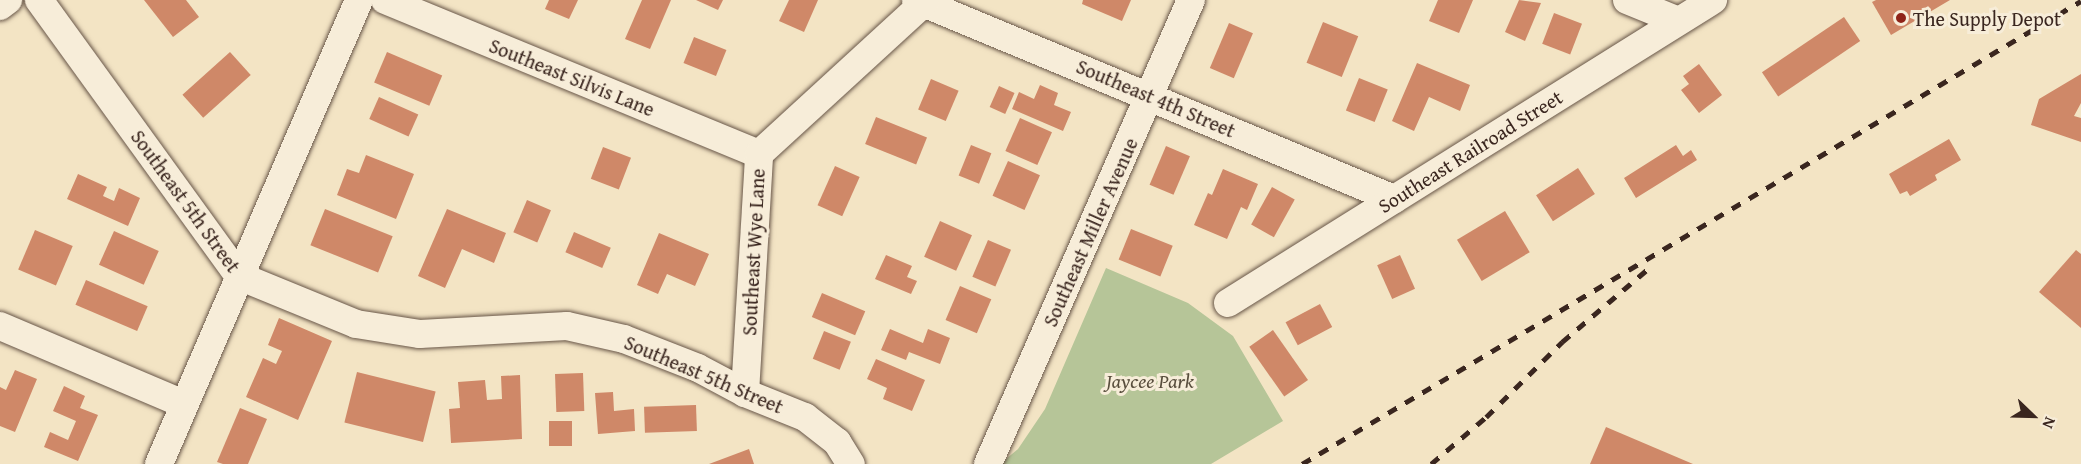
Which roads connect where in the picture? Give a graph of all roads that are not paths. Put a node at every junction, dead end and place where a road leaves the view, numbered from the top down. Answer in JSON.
{"nodes":[{"id":1,"x":8,"y":0,"type":"edge"},
{"id":2,"x":39,"y":0,"type":"edge"},
{"id":3,"x":359,"y":0,"type":"edge"},
{"id":4,"x":385,"y":0,"type":"edge"},
{"id":5,"x":1191,"y":0,"type":"edge"},
{"id":6,"x":1627,"y":0,"type":"edge"},
{"id":7,"x":1713,"y":0,"type":"edge"},
{"id":8,"x":920,"y":2,"type":"edge"},
{"id":9,"x":0,"y":6,"type":"edge"},
{"id":10,"x":1676,"y":21,"type":"junction"},
{"id":11,"x":1150,"y":95,"type":"junction"},
{"id":12,"x":759,"y":154,"type":"junction"},
{"id":13,"x":1394,"y":199,"type":"junction"},
{"id":14,"x":239,"y":276,"type":"junction"},
{"id":15,"x":1228,"y":303,"type":"dead end"},
{"id":16,"x":0,"y":326,"type":"edge"},
{"id":17,"x":745,"y":393,"type":"junction"},
{"id":18,"x":184,"y":404,"type":"junction"},
{"id":19,"x":159,"y":464,"type":"edge"},
{"id":20,"x":851,"y":464,"type":"edge"},
{"id":21,"x":988,"y":464,"type":"edge"}],
"edges":[{"from":1,"to":9,"type":"street"},
{"from":2,"to":14,"type":"street","name":"Southeast 5th Street"},
{"from":3,"to":14,"type":"street"},
{"from":4,"to":12,"type":"street","name":"Southeast Silvis Lane"},
{"from":5,"to":11,"type":"street","name":"Southeast Miller Avenue"},
{"from":6,"to":10,"type":"street"},
{"from":7,"to":10,"type":"street","name":"Southeast Railroad Street"},
{"from":8,"to":11,"type":"street","name":"Southeast 4th Street"},
{"from":8,"to":12,"type":"street","name":"Southeast Wye Lane"},
{"from":10,"to":13,"type":"street","name":"Southeast Railroad Street"},
{"from":11,"to":13,"type":"street","name":"Southeast 4th Street"},
{"from":11,"to":21,"type":"street","name":"Southeast Miller Avenue"},
{"from":12,"to":17,"type":"street","name":"Southeast Wye Lane"},
{"from":13,"to":15,"type":"street","name":"Southeast Railroad Street"},
{"from":14,"to":17,"type":"street","name":"Southeast 5th Street"},
{"from":14,"to":18,"type":"street"},
{"from":16,"to":18,"type":"street"},
{"from":17,"to":20,"type":"street","name":"Southeast 5th Street"},
{"from":18,"to":19,"type":"street"}]}
